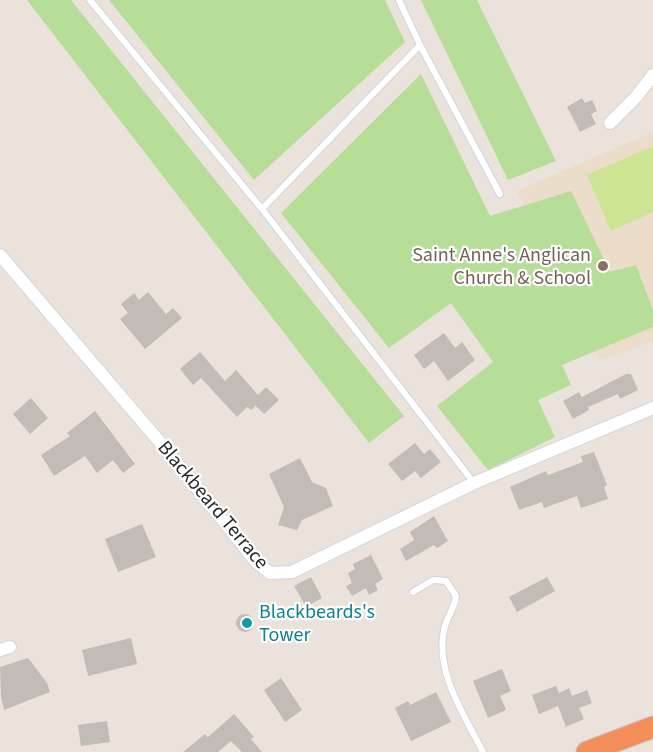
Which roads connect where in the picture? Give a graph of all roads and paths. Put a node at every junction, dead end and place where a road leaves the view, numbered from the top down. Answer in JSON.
{"nodes":[{"id":1,"x":90,"y":0,"type":"edge"},
{"id":2,"x":399,"y":0,"type":"edge"},
{"id":3,"x":420,"y":45,"type":"junction"},
{"id":4,"x":653,"y":75,"type":"edge"},
{"id":5,"x":610,"y":123,"type":"dead end"},
{"id":6,"x":500,"y":194,"type":"dead end"},
{"id":7,"x":262,"y":209,"type":"junction"},
{"id":8,"x":0,"y":255,"type":"edge"},
{"id":9,"x":653,"y":408,"type":"edge"},
{"id":10,"x":474,"y":483,"type":"junction"},
{"id":11,"x":413,"y":592,"type":"dead end"},
{"id":12,"x":653,"y":728,"type":"edge"},
{"id":13,"x":483,"y":752,"type":"edge"},
{"id":14,"x":587,"y":752,"type":"edge"}],
"edges":[{"from":1,"to":7,"type":"lane"},
{"from":2,"to":3,"type":"lane"},
{"from":3,"to":6,"type":"lane"},
{"from":3,"to":7,"type":"lane"},
{"from":4,"to":5,"type":"street"},
{"from":7,"to":10,"type":"lane"},
{"from":8,"to":10,"type":"street","name":"Blackbeard Terrace"},
{"from":9,"to":10,"type":"street","name":"Blackbeard Terrace"},
{"from":11,"to":13,"type":"lane"},
{"from":12,"to":14,"type":"highway"}]}
